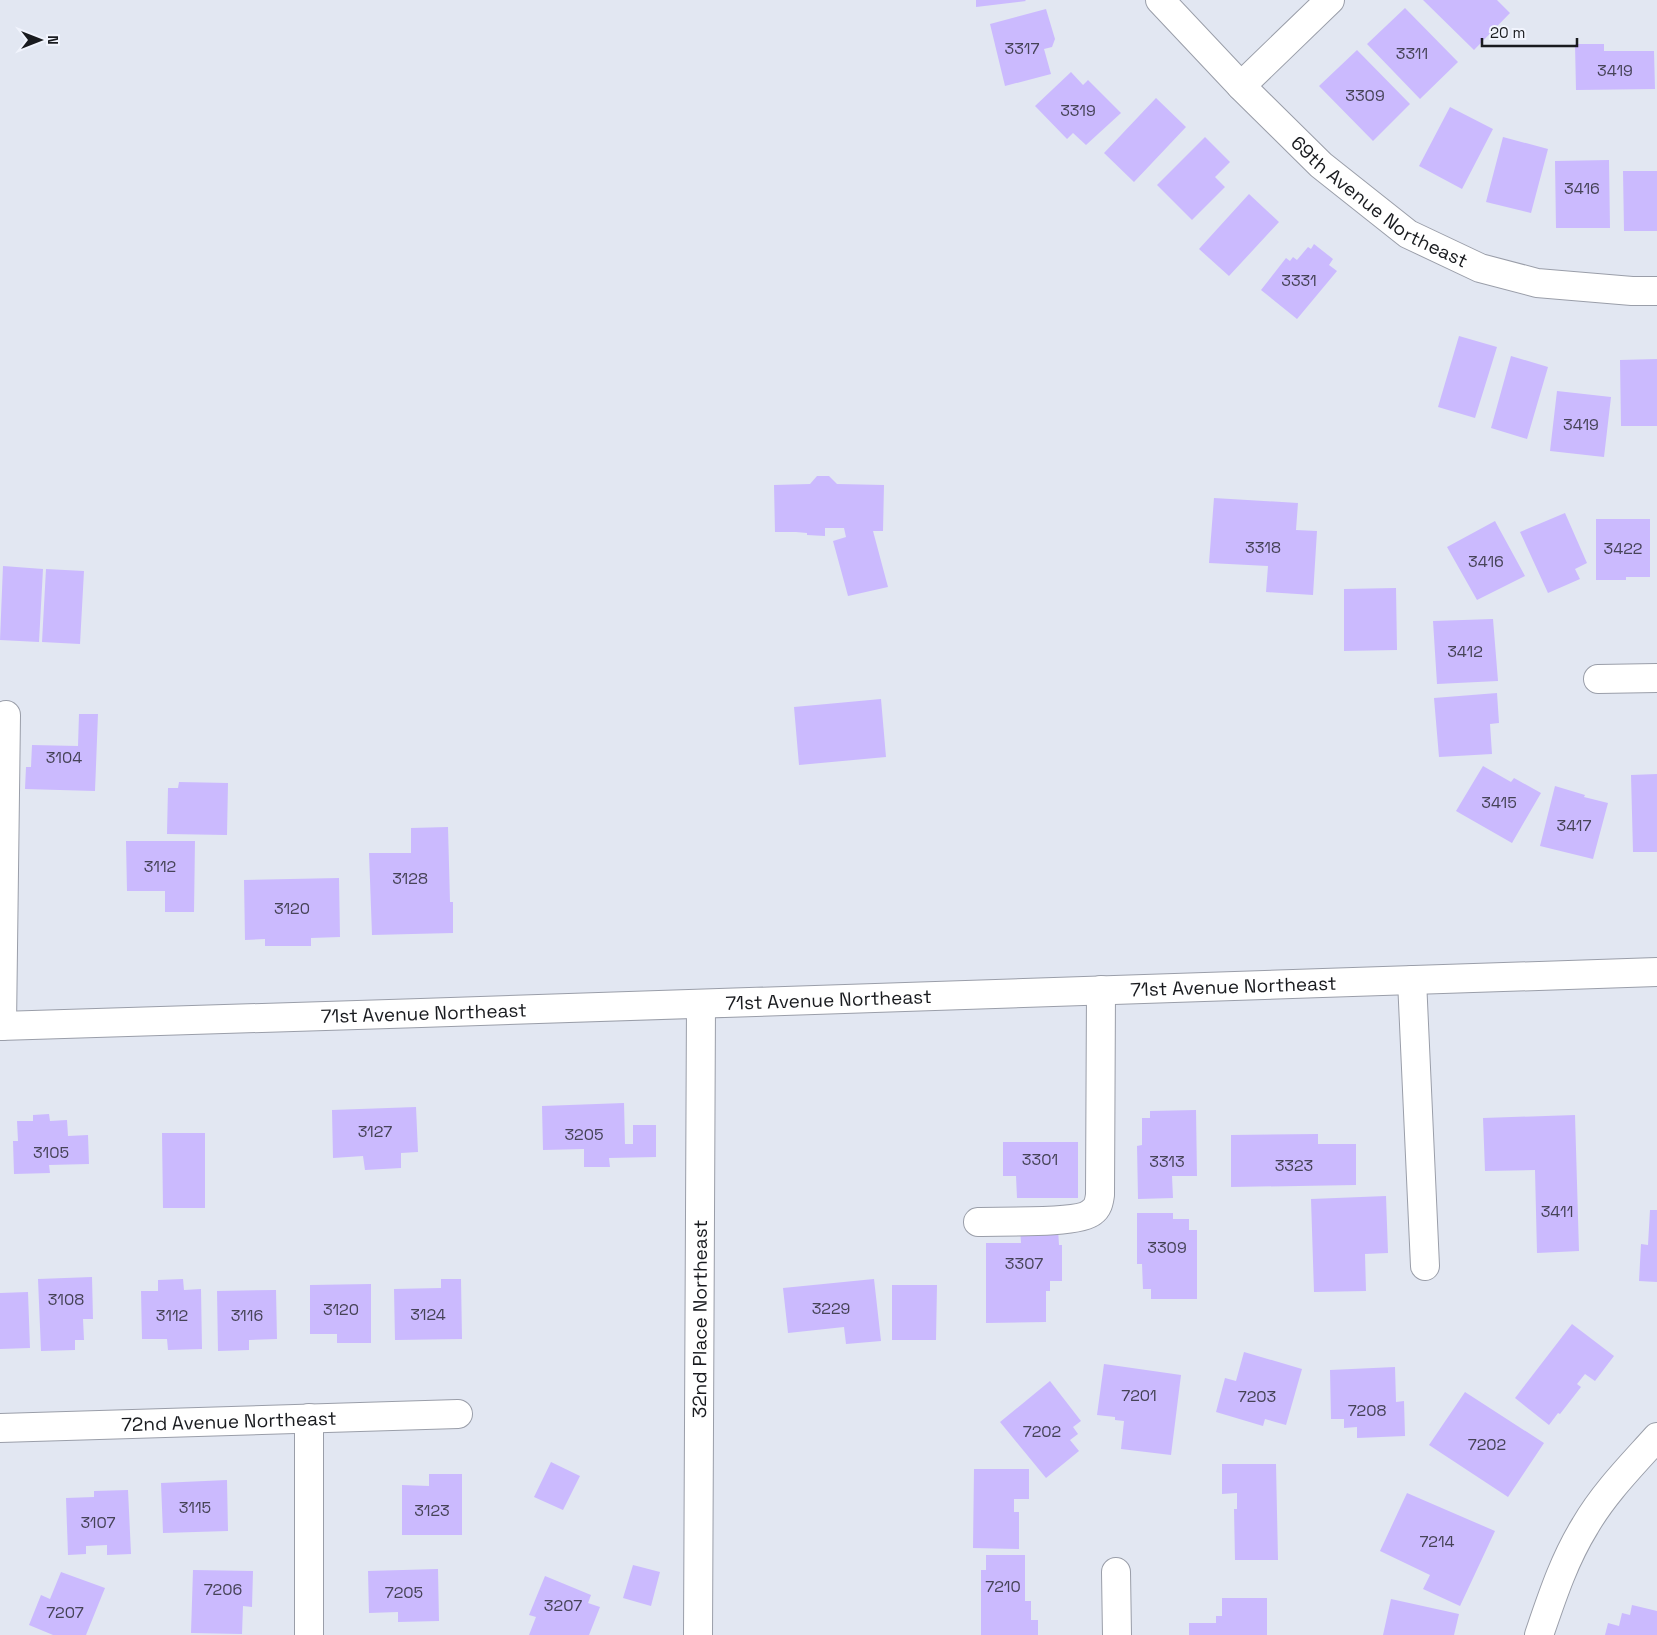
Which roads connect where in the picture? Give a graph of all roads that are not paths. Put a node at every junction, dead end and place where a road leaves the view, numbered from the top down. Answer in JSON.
{"nodes":[{"id":1,"x":1160,"y":0,"type":"edge"},
{"id":2,"x":1330,"y":0,"type":"edge"},
{"id":3,"x":1242,"y":86,"type":"junction"},
{"id":4,"x":1657,"y":291,"type":"edge"},
{"id":5,"x":1657,"y":678,"type":"edge"},
{"id":6,"x":1598,"y":679,"type":"dead end"},
{"id":7,"x":6,"y":714,"type":"dead end"},
{"id":8,"x":1657,"y":972,"type":"edge"},
{"id":9,"x":1412,"y":980,"type":"junction"},
{"id":10,"x":1102,"y":990,"type":"junction"},
{"id":11,"x":701,"y":1004,"type":"junction"},
{"id":12,"x":1,"y":1026,"type":"edge"},
{"id":13,"x":978,"y":1222,"type":"dead end"},
{"id":14,"x":1425,"y":1266,"type":"dead end"},
{"id":15,"x":458,"y":1414,"type":"dead end"},
{"id":16,"x":309,"y":1418,"type":"junction"},
{"id":17,"x":0,"y":1428,"type":"edge"},
{"id":18,"x":1657,"y":1437,"type":"edge"},
{"id":19,"x":1116,"y":1572,"type":"dead end"},
{"id":20,"x":309,"y":1635,"type":"edge"},
{"id":21,"x":698,"y":1635,"type":"edge"},
{"id":22,"x":1117,"y":1635,"type":"edge"},
{"id":23,"x":1539,"y":1635,"type":"edge"}],
"edges":[{"from":1,"to":3,"type":"street","name":"69th Avenue Northeast"},
{"from":2,"to":3,"type":"street"},
{"from":3,"to":4,"type":"street","name":"69th Avenue Northeast"},
{"from":5,"to":6,"type":"street"},
{"from":7,"to":12,"type":"street"},
{"from":8,"to":9,"type":"street","name":"71st Avenue Northeast"},
{"from":9,"to":10,"type":"street","name":"71st Avenue Northeast"},
{"from":9,"to":14,"type":"street"},
{"from":10,"to":11,"type":"street","name":"71st Avenue Northeast"},
{"from":10,"to":13,"type":"street"},
{"from":11,"to":12,"type":"street","name":"71st Avenue Northeast"},
{"from":11,"to":21,"type":"street","name":"32nd Place Northeast"},
{"from":15,"to":16,"type":"street","name":"72nd Avenue Northeast"},
{"from":16,"to":17,"type":"street","name":"72nd Avenue Northeast"},
{"from":16,"to":20,"type":"street"},
{"from":18,"to":23,"type":"street"},
{"from":19,"to":22,"type":"street"}]}
